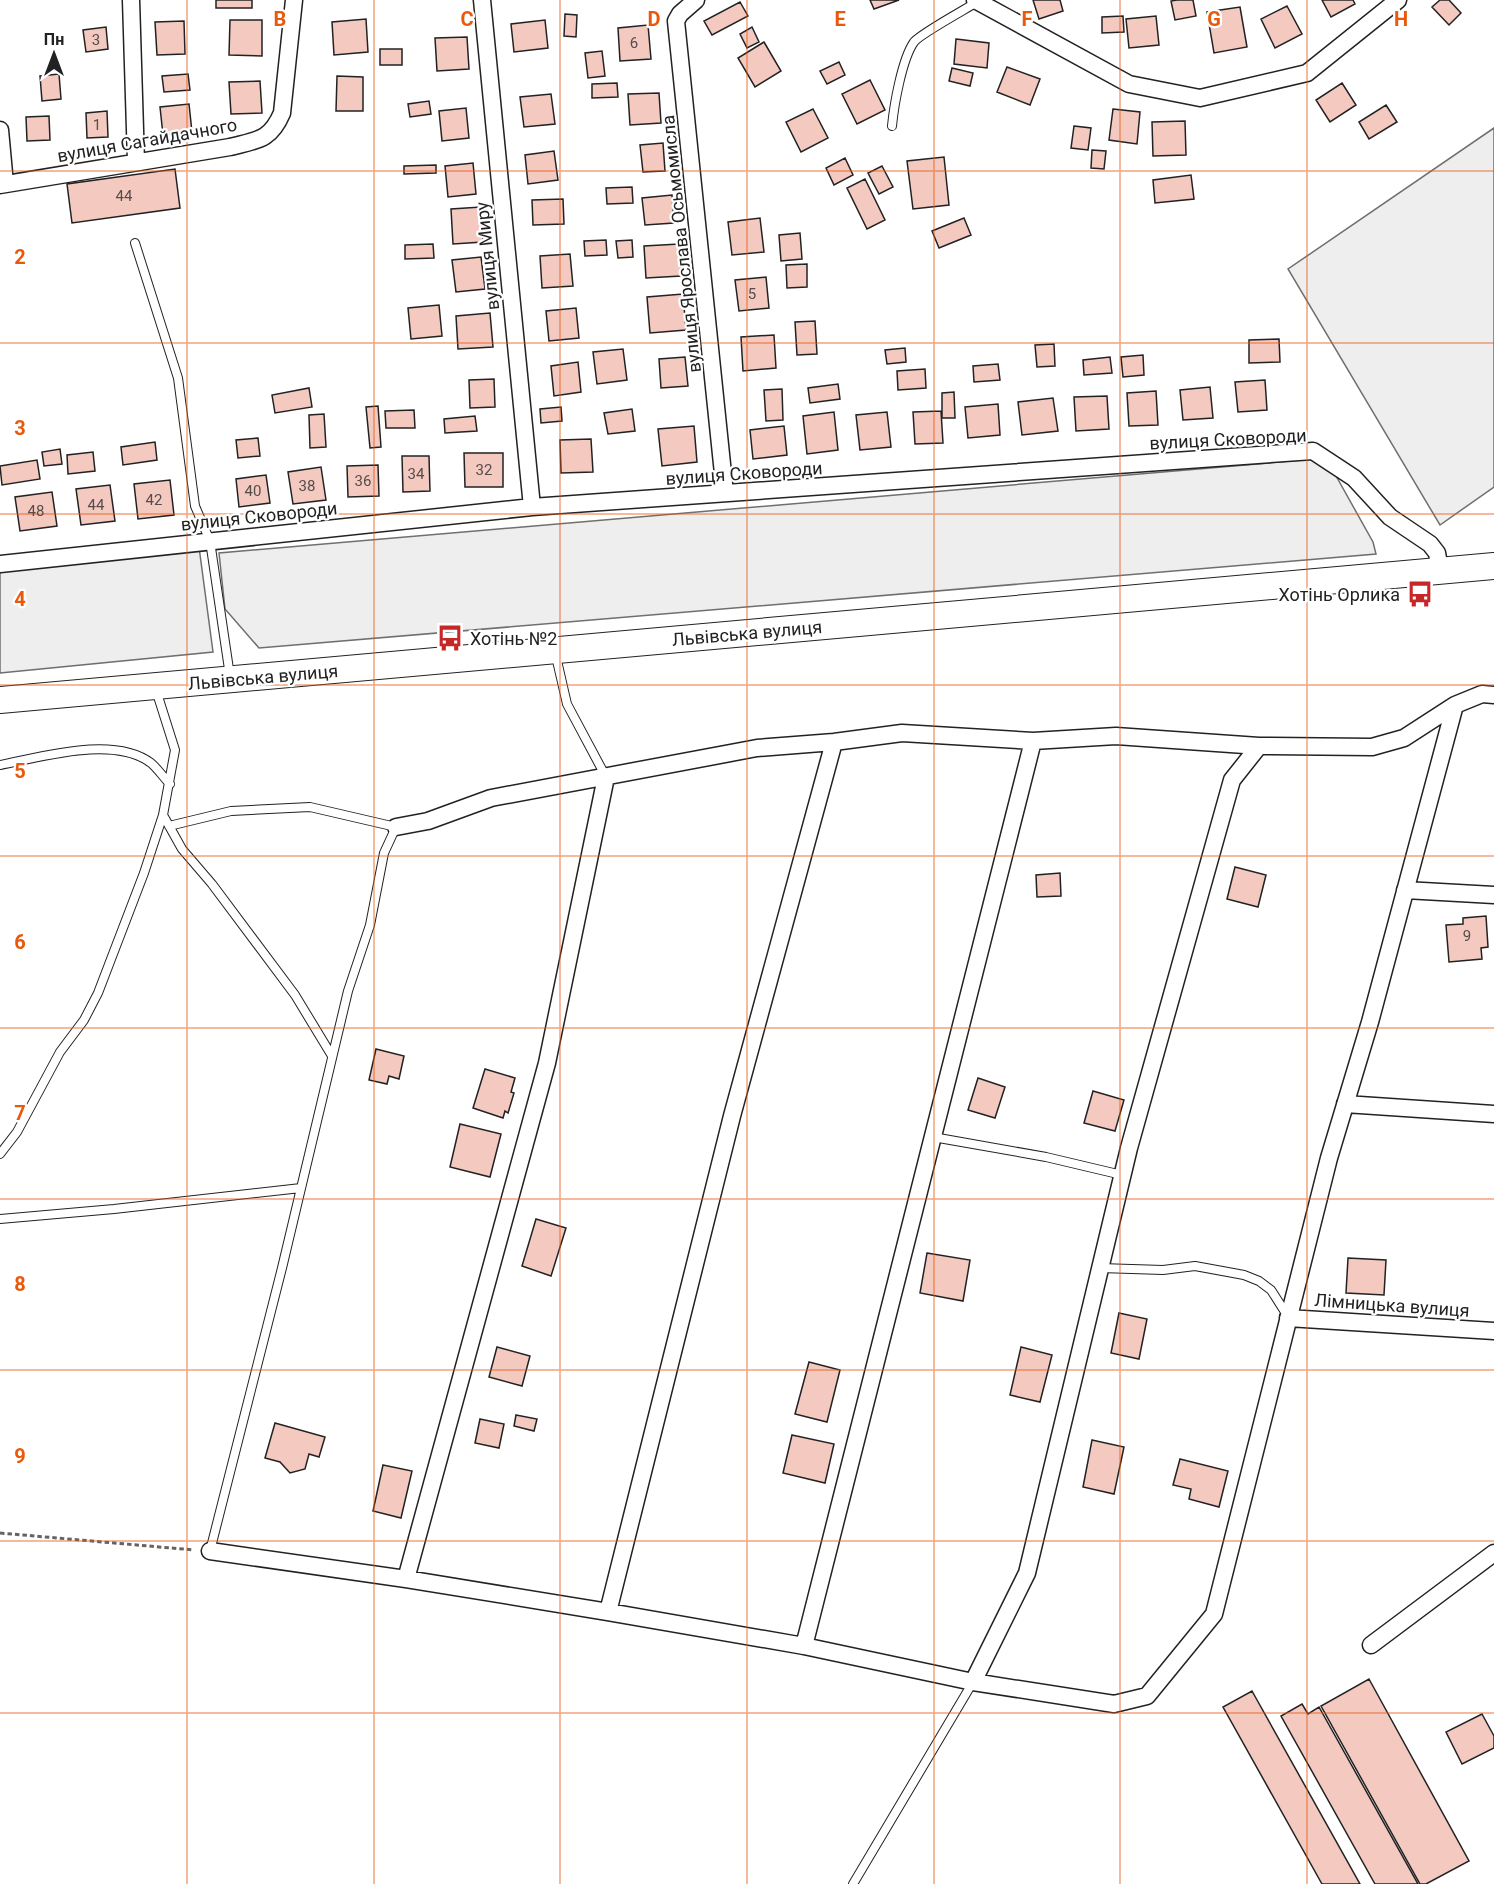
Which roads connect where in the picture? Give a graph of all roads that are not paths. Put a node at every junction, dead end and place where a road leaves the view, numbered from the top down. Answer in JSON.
{"nodes":[{"id":1,"x":131,"y":0,"type":"edge"},
{"id":2,"x":294,"y":0,"type":"edge"},
{"id":3,"x":482,"y":0,"type":"edge"},
{"id":4,"x":696,"y":0,"type":"edge"},
{"id":5,"x":1398,"y":0,"type":"edge"},
{"id":6,"x":976,"y":1,"type":"edge"},
{"id":7,"x":892,"y":126,"type":"dead end"},
{"id":8,"x":0,"y":130,"type":"edge"},
{"id":9,"x":136,"y":162,"type":"junction"},
{"id":10,"x":3,"y":184,"type":"edge"},
{"id":11,"x":135,"y":243,"type":"dead end"},
{"id":12,"x":725,"y":493,"type":"junction"},
{"id":13,"x":532,"y":507,"type":"junction"},
{"id":14,"x":210,"y":540,"type":"junction"},
{"id":15,"x":0,"y":564,"type":"edge"},
{"id":16,"x":1494,"y":566,"type":"edge"},
{"id":17,"x":1440,"y":570,"type":"junction"},
{"id":18,"x":555,"y":649,"type":"junction"},
{"id":19,"x":231,"y":680,"type":"junction"},
{"id":20,"x":155,"y":686,"type":"junction"},
{"id":21,"x":1494,"y":695,"type":"edge"},
{"id":22,"x":0,"y":700,"type":"edge"},
{"id":23,"x":1455,"y":705,"type":"junction"},
{"id":24,"x":1033,"y":741,"type":"junction"},
{"id":25,"x":834,"y":742,"type":"junction"},
{"id":26,"x":1259,"y":746,"type":"junction"},
{"id":27,"x":0,"y":765,"type":"edge"},
{"id":28,"x":606,"y":777,"type":"junction"},
{"id":29,"x":170,"y":784,"type":"junction"},
{"id":30,"x":164,"y":815,"type":"junction"},
{"id":31,"x":170,"y":826,"type":"junction"},
{"id":32,"x":396,"y":827,"type":"junction"},
{"id":33,"x":1405,"y":890,"type":"junction"},
{"id":34,"x":1494,"y":895,"type":"edge"},
{"id":35,"x":333,"y":1056,"type":"junction"},
{"id":36,"x":1345,"y":1104,"type":"junction"},
{"id":37,"x":1494,"y":1114,"type":"edge"},
{"id":38,"x":933,"y":1137,"type":"junction"},
{"id":39,"x":0,"y":1154,"type":"edge"},
{"id":40,"x":1122,"y":1175,"type":"junction"},
{"id":41,"x":301,"y":1188,"type":"junction"},
{"id":42,"x":0,"y":1219,"type":"edge"},
{"id":43,"x":1100,"y":1268,"type":"junction"},
{"id":44,"x":1288,"y":1318,"type":"junction"},
{"id":45,"x":1494,"y":1331,"type":"edge"},
{"id":46,"x":210,"y":1551,"type":"joint"},
{"id":47,"x":1494,"y":1553,"type":"edge"},
{"id":48,"x":406,"y":1579,"type":"junction"},
{"id":49,"x":608,"y":1612,"type":"junction"},
{"id":50,"x":1371,"y":1645,"type":"dead end"},
{"id":51,"x":804,"y":1646,"type":"junction"},
{"id":52,"x":973,"y":1682,"type":"junction"},
{"id":53,"x":853,"y":1884,"type":"edge"}],
"edges":[{"from":1,"to":9,"type":"street"},
{"from":2,"to":9,"type":"street","name":"вулиця Сагайдачного"},
{"from":3,"to":13,"type":"street","name":"вулиця Миру"},
{"from":4,"to":12,"type":"street","name":"вулиця Ярослава Осьмомисла"},
{"from":5,"to":6,"type":"street"},
{"from":6,"to":7,"type":"lane"},
{"from":8,"to":10,"type":"street"},
{"from":9,"to":10,"type":"street","name":"вулиця Сагайдачного"},
{"from":11,"to":14,"type":"lane"},
{"from":12,"to":13,"type":"street","name":"вулиця Сковороди"},
{"from":12,"to":17,"type":"street","name":"вулиця Сковороди"},
{"from":13,"to":14,"type":"street","name":"вулиця Сковороди"},
{"from":14,"to":15,"type":"street","name":"вулиця Сковороди"},
{"from":14,"to":19,"type":"lane"},
{"from":16,"to":17,"type":"main road","name":"Львівська вулиця"},
{"from":17,"to":18,"type":"main road","name":"Львівська вулиця"},
{"from":18,"to":19,"type":"main road","name":"Львівська вулиця"},
{"from":18,"to":28,"type":"lane"},
{"from":19,"to":20,"type":"main road","name":"Львівська вулиця"},
{"from":20,"to":22,"type":"main road","name":"Львівська вулиця"},
{"from":20,"to":29,"type":"lane"},
{"from":21,"to":23,"type":"street"},
{"from":23,"to":26,"type":"street"},
{"from":23,"to":33,"type":"street"},
{"from":24,"to":25,"type":"street"},
{"from":24,"to":26,"type":"street"},
{"from":24,"to":38,"type":"street"},
{"from":25,"to":28,"type":"street"},
{"from":25,"to":49,"type":"street"},
{"from":26,"to":40,"type":"street"},
{"from":27,"to":29,"type":"lane"},
{"from":28,"to":32,"type":"street"},
{"from":28,"to":48,"type":"street"},
{"from":29,"to":30,"type":"lane"},
{"from":30,"to":31,"type":"lane"},
{"from":30,"to":39,"type":"lane"},
{"from":31,"to":32,"type":"lane"},
{"from":31,"to":35,"type":"lane"},
{"from":32,"to":35,"type":"lane"},
{"from":33,"to":34,"type":"street"},
{"from":33,"to":36,"type":"street"},
{"from":35,"to":41,"type":"lane"},
{"from":36,"to":37,"type":"street"},
{"from":36,"to":44,"type":"street"},
{"from":38,"to":40,"type":"lane"},
{"from":38,"to":51,"type":"street"},
{"from":40,"to":43,"type":"street"},
{"from":41,"to":42,"type":"lane"},
{"from":41,"to":46,"type":"lane"},
{"from":43,"to":44,"type":"lane"},
{"from":43,"to":52,"type":"street"},
{"from":44,"to":45,"type":"street","name":"Лімницька вулиця"},
{"from":44,"to":52,"type":"street"},
{"from":46,"to":48,"type":"street"},
{"from":47,"to":50,"type":"street"},
{"from":48,"to":49,"type":"street"},
{"from":49,"to":51,"type":"street"},
{"from":51,"to":52,"type":"street"},
{"from":52,"to":53,"type":"lane"}]}
